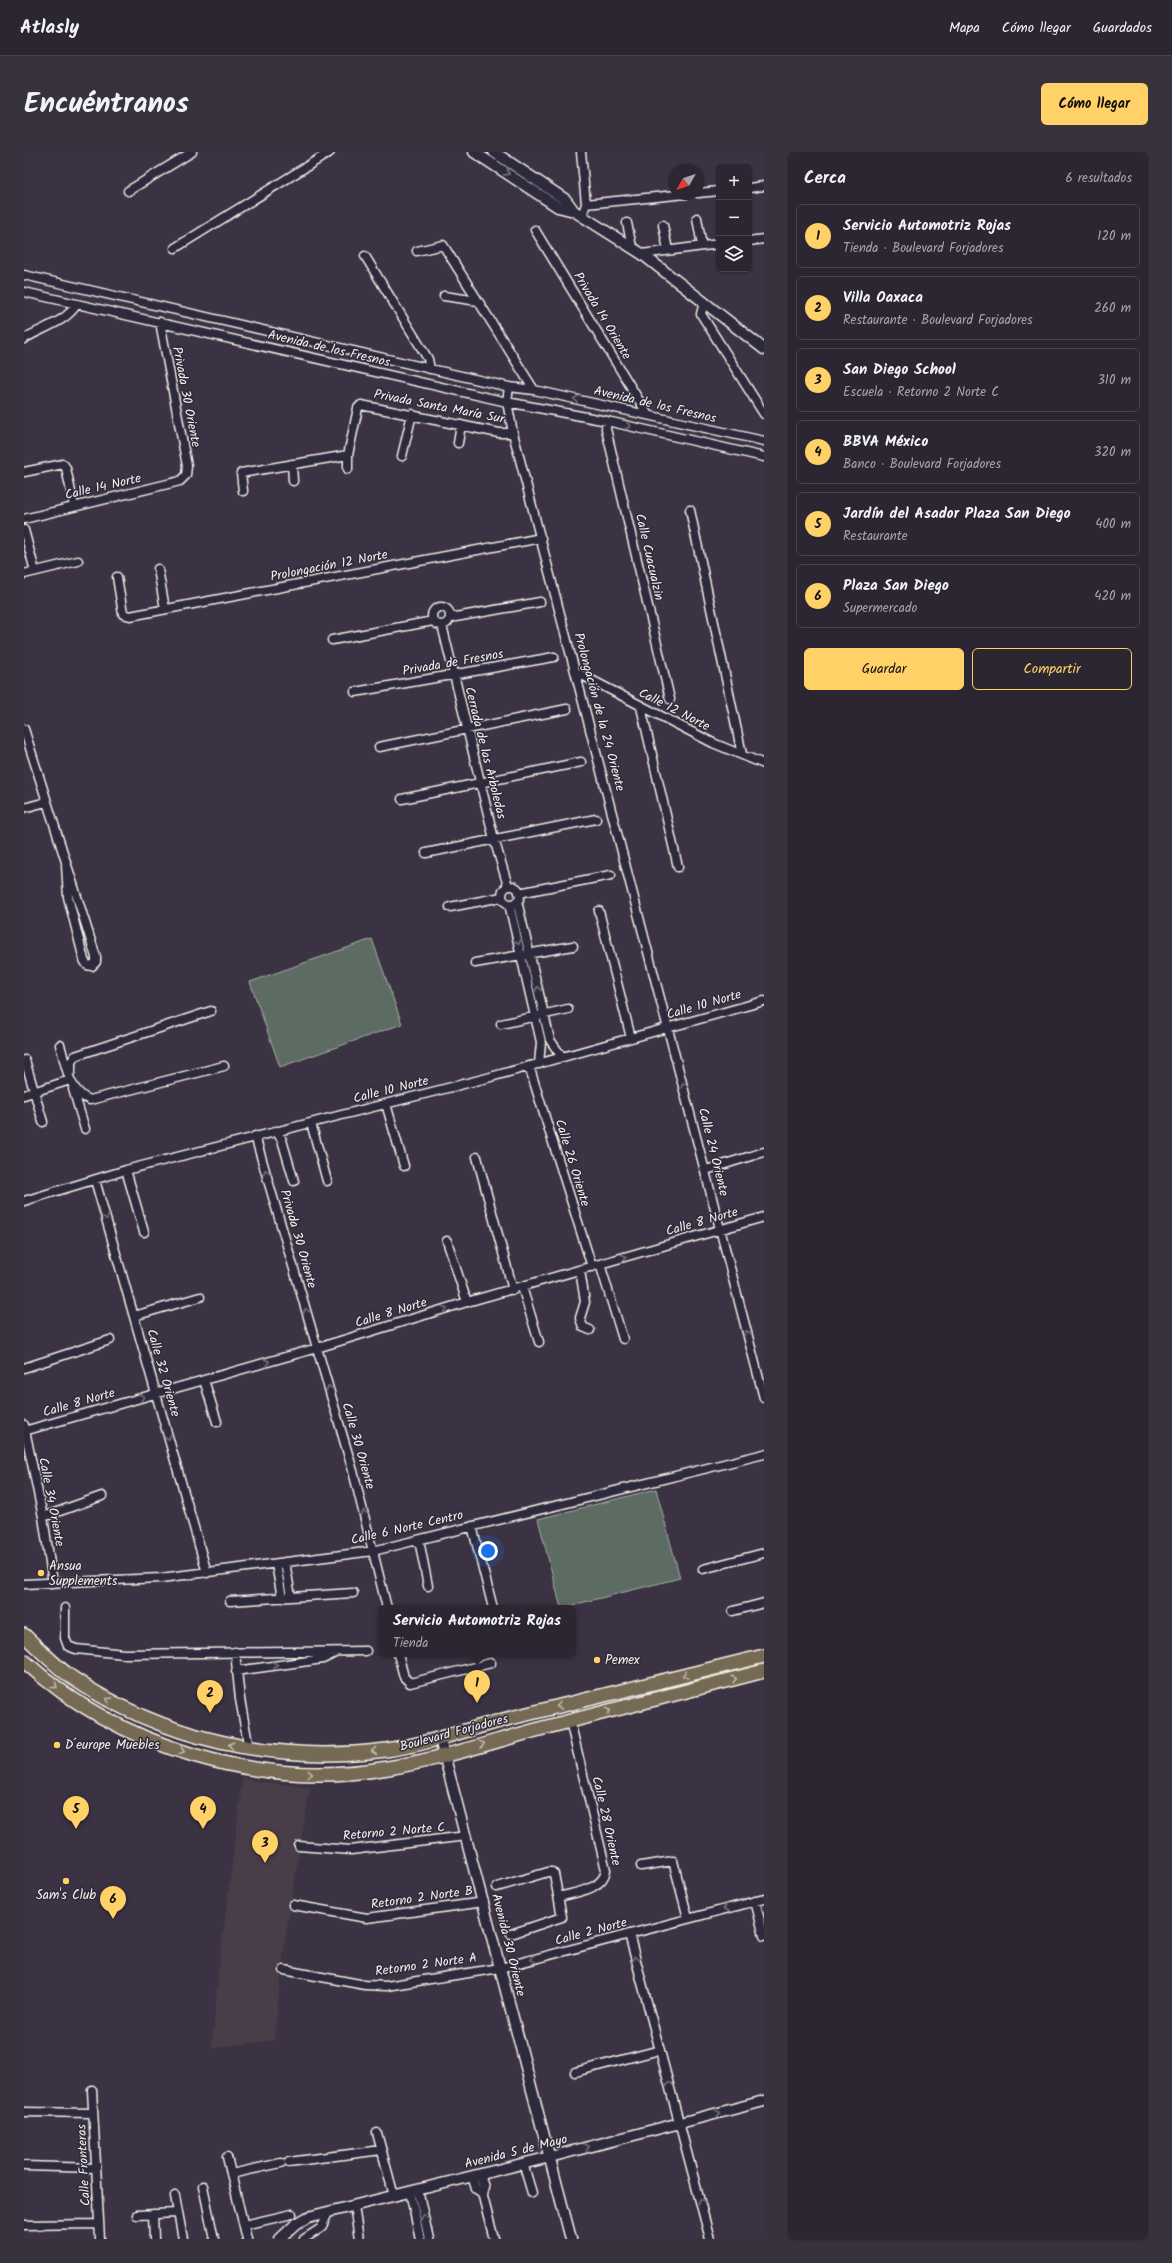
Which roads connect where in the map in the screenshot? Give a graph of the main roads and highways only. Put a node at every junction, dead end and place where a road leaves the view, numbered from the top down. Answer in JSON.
{"nodes":[{"id":1,"x":24,"y":1635,"type":"edge"},
{"id":2,"x":764,"y":1656,"type":"edge"},
{"id":3,"x":24,"y":1661,"type":"edge"},
{"id":4,"x":764,"y":1671,"type":"edge"}],
"edges":[{"from":2,"to":1,"type":"main road","name":"Boulevard Forjadores","one_way":true},
{"from":3,"to":4,"type":"main road","name":"Boulevard Forjadores","one_way":true}]}
